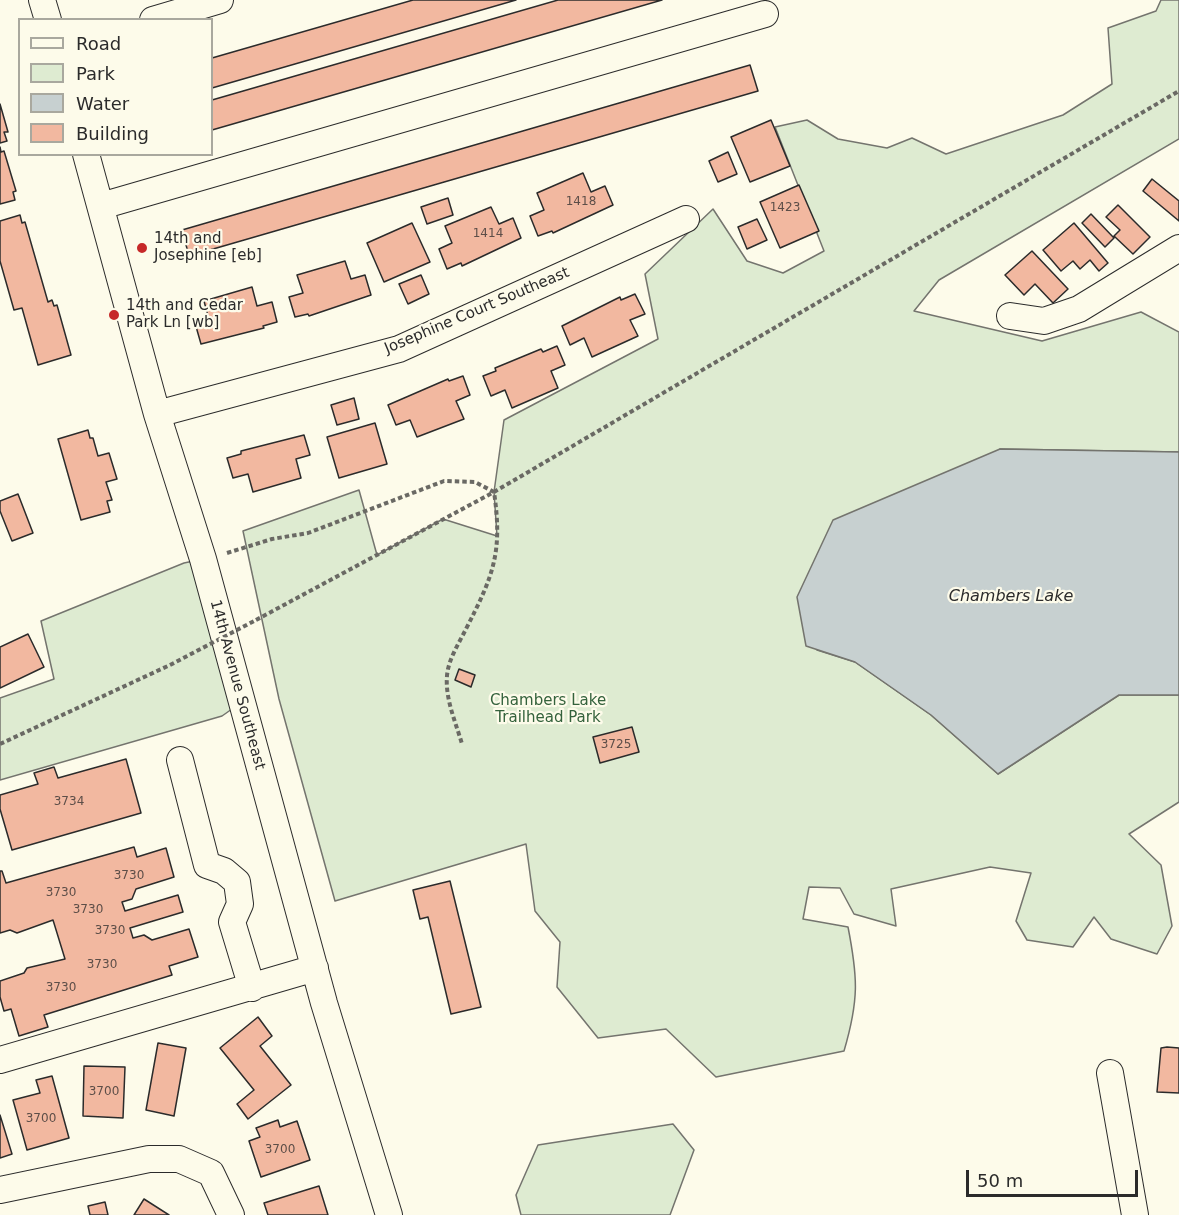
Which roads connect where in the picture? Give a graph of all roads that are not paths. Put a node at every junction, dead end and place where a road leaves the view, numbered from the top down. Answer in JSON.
{"nodes":[{"id":1,"x":42,"y":0,"type":"edge"},
{"id":2,"x":220,"y":0,"type":"edge"},
{"id":3,"x":765,"y":14,"type":"dead end"},
{"id":4,"x":47,"y":18,"type":"edge"},
{"id":5,"x":160,"y":18,"type":"edge"},
{"id":6,"x":87,"y":156,"type":"edge"},
{"id":7,"x":101,"y":206,"type":"junction"},
{"id":8,"x":686,"y":219,"type":"dead end"},
{"id":9,"x":1179,"y":248,"type":"edge"},
{"id":10,"x":1010,"y":316,"type":"dead end"},
{"id":11,"x":157,"y":414,"type":"junction"},
{"id":12,"x":180,"y":760,"type":"dead end"},
{"id":13,"x":315,"y":968,"type":"junction"},
{"id":14,"x":252,"y":988,"type":"junction"},
{"id":15,"x":0,"y":1060,"type":"edge"},
{"id":16,"x":1110,"y":1073,"type":"dead end"},
{"id":17,"x":0,"y":1190,"type":"edge"},
{"id":18,"x":231,"y":1215,"type":"edge"},
{"id":19,"x":389,"y":1215,"type":"edge"},
{"id":20,"x":1135,"y":1215,"type":"edge"}],
"edges":[{"from":1,"to":4,"type":"street"},
{"from":2,"to":5,"type":"street"},
{"from":3,"to":7,"type":"street"},
{"from":6,"to":7,"type":"street","name":"14th Avenue Southeast"},
{"from":7,"to":11,"type":"street","name":"14th Avenue Southeast"},
{"from":8,"to":11,"type":"street","name":"Josephine Court Southeast"},
{"from":9,"to":10,"type":"street"},
{"from":11,"to":13,"type":"street","name":"14th Avenue Southeast"},
{"from":12,"to":14,"type":"street"},
{"from":13,"to":14,"type":"street"},
{"from":13,"to":19,"type":"street","name":"14th Avenue Southeast"},
{"from":14,"to":15,"type":"street"},
{"from":16,"to":20,"type":"street"},
{"from":17,"to":18,"type":"street"}]}
